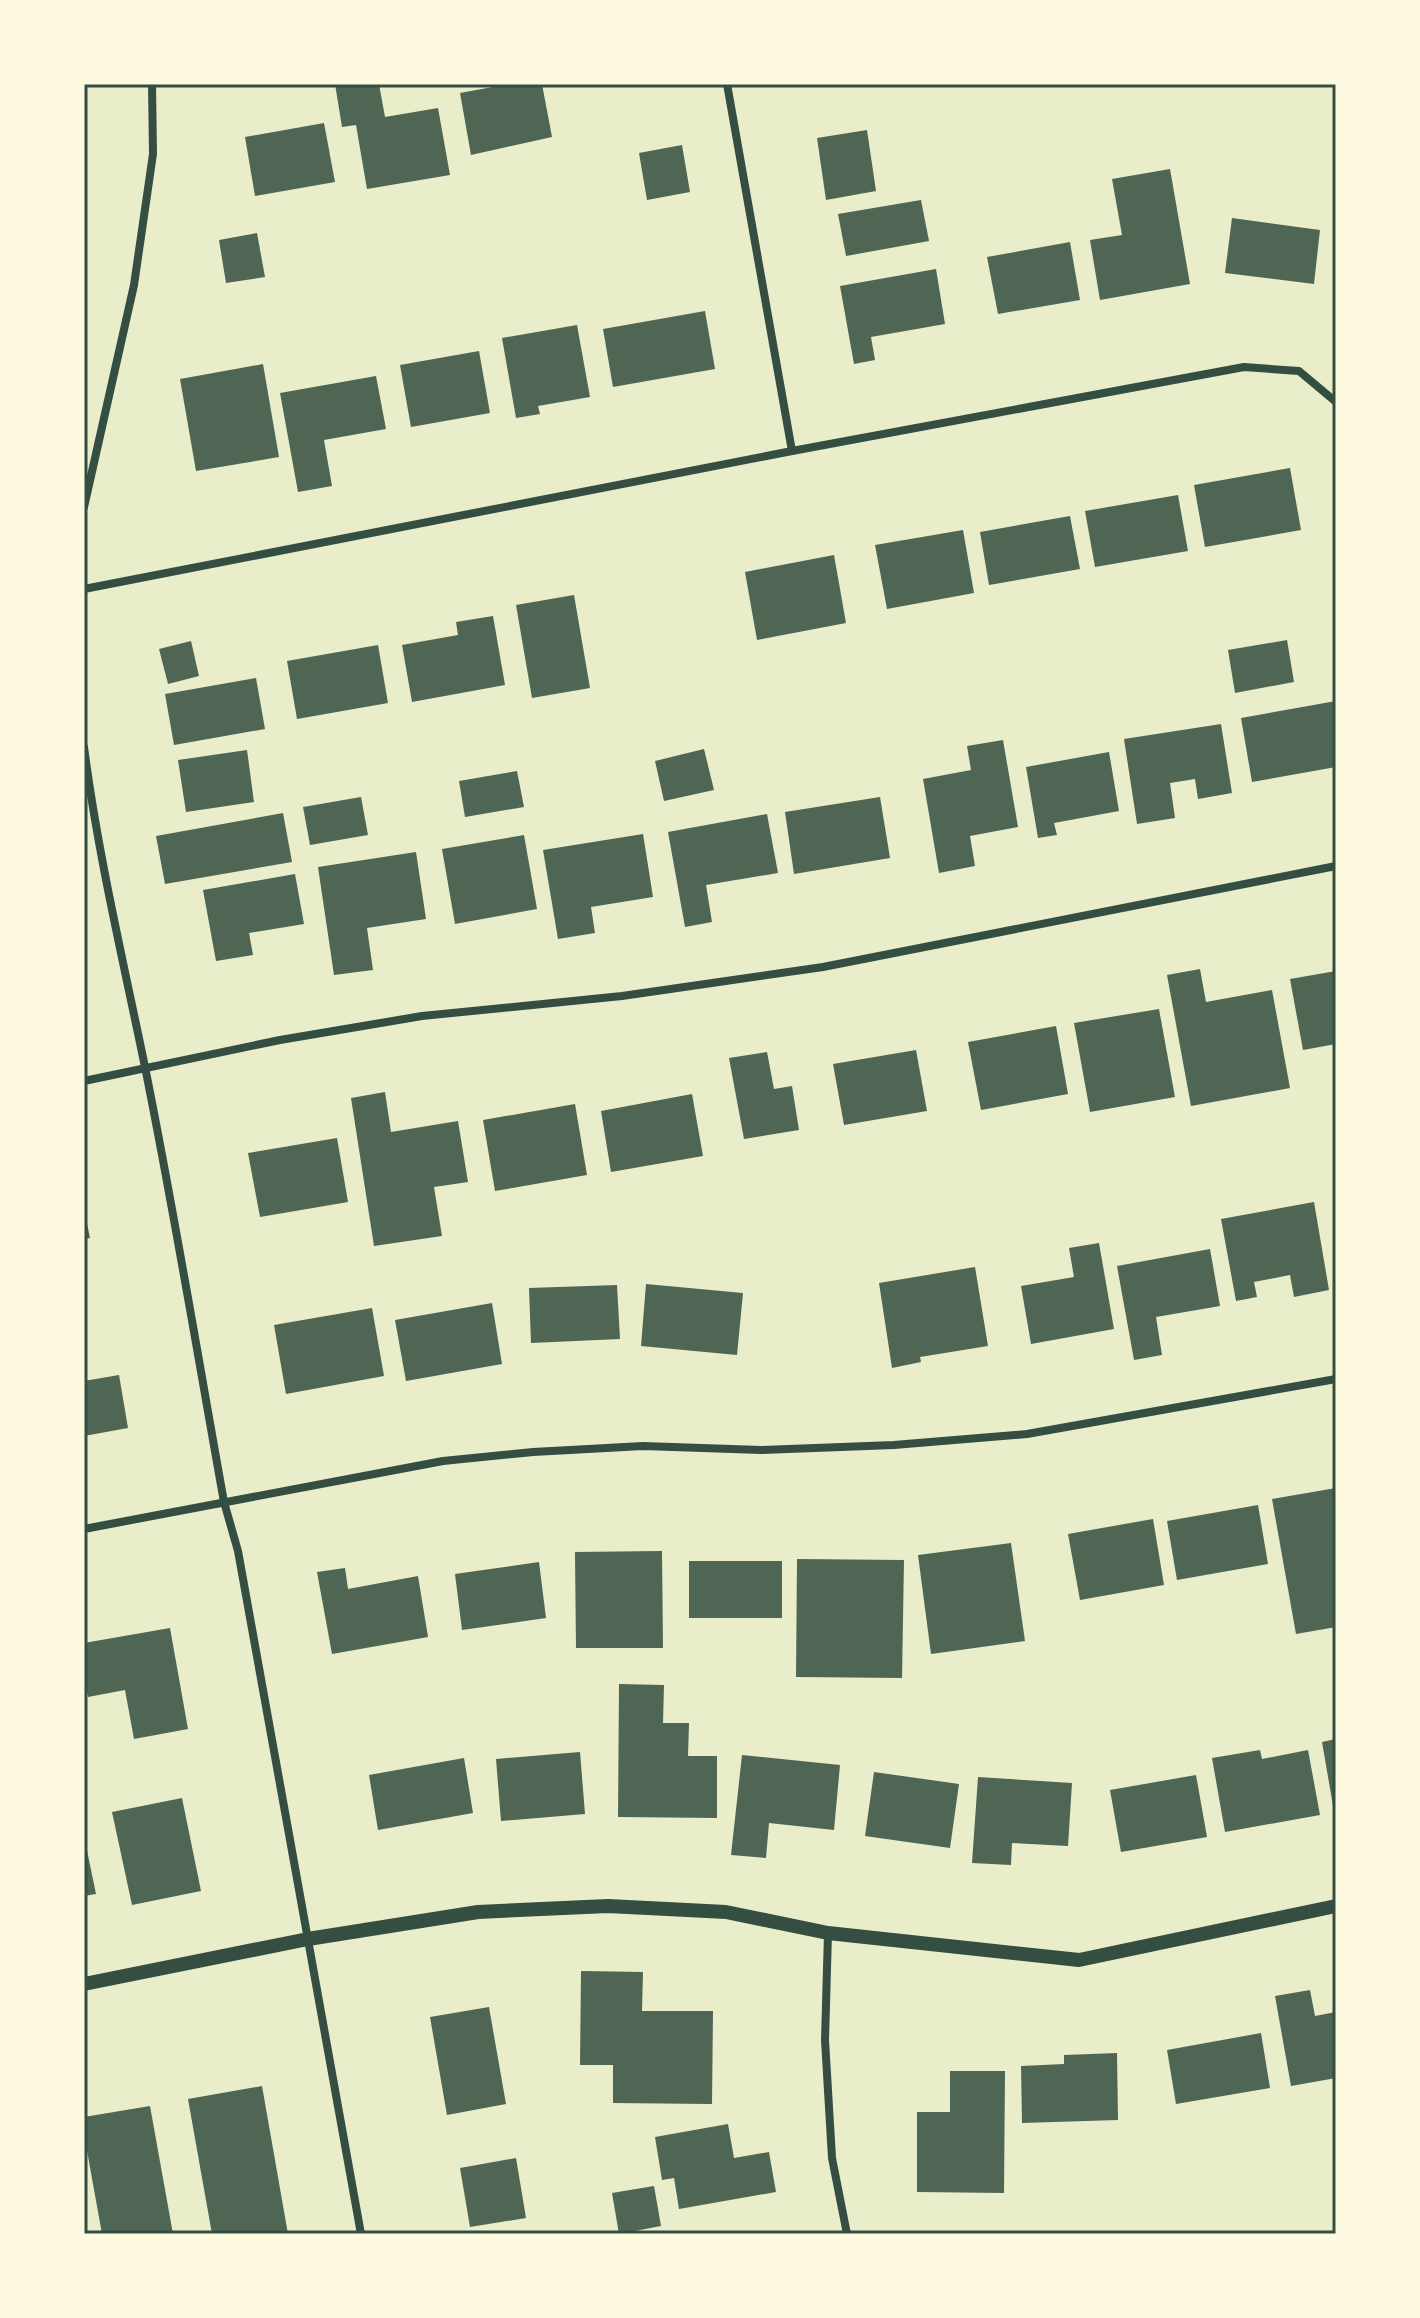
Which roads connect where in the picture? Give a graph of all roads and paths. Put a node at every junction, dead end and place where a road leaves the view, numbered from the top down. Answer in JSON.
{"nodes":[{"id":1,"x":152,"y":84,"type":"edge"},
{"id":2,"x":727,"y":84,"type":"edge"},
{"id":3,"x":1336,"y":402,"type":"edge"},
{"id":4,"x":792,"y":451,"type":"junction"},
{"id":5,"x":84,"y":507,"type":"edge"},
{"id":6,"x":84,"y":589,"type":"edge"},
{"id":7,"x":84,"y":747,"type":"edge"},
{"id":8,"x":1336,"y":866,"type":"edge"},
{"id":9,"x":145,"y":1069,"type":"junction"},
{"id":10,"x":84,"y":1081,"type":"edge"},
{"id":11,"x":1336,"y":1379,"type":"edge"},
{"id":12,"x":224,"y":1502,"type":"junction"},
{"id":13,"x":84,"y":1529,"type":"edge"},
{"id":14,"x":1336,"y":1906,"type":"edge"},
{"id":15,"x":828,"y":1933,"type":"junction"},
{"id":16,"x":308,"y":1939,"type":"junction"},
{"id":17,"x":84,"y":1984,"type":"edge"},
{"id":18,"x":361,"y":2234,"type":"edge"},
{"id":19,"x":847,"y":2234,"type":"edge"}],
"edges":[{"from":1,"to":5,"type":"street"},
{"from":2,"to":4,"type":"street"},
{"from":3,"to":4,"type":"street"},
{"from":4,"to":6,"type":"street"},
{"from":7,"to":9,"type":"street"},
{"from":8,"to":9,"type":"street"},
{"from":9,"to":10,"type":"street"},
{"from":9,"to":12,"type":"street"},
{"from":11,"to":12,"type":"street"},
{"from":12,"to":13,"type":"street"},
{"from":12,"to":16,"type":"street"},
{"from":14,"to":15,"type":"street"},
{"from":15,"to":16,"type":"street"},
{"from":15,"to":19,"type":"street"},
{"from":16,"to":17,"type":"street"},
{"from":16,"to":18,"type":"street"}]}
